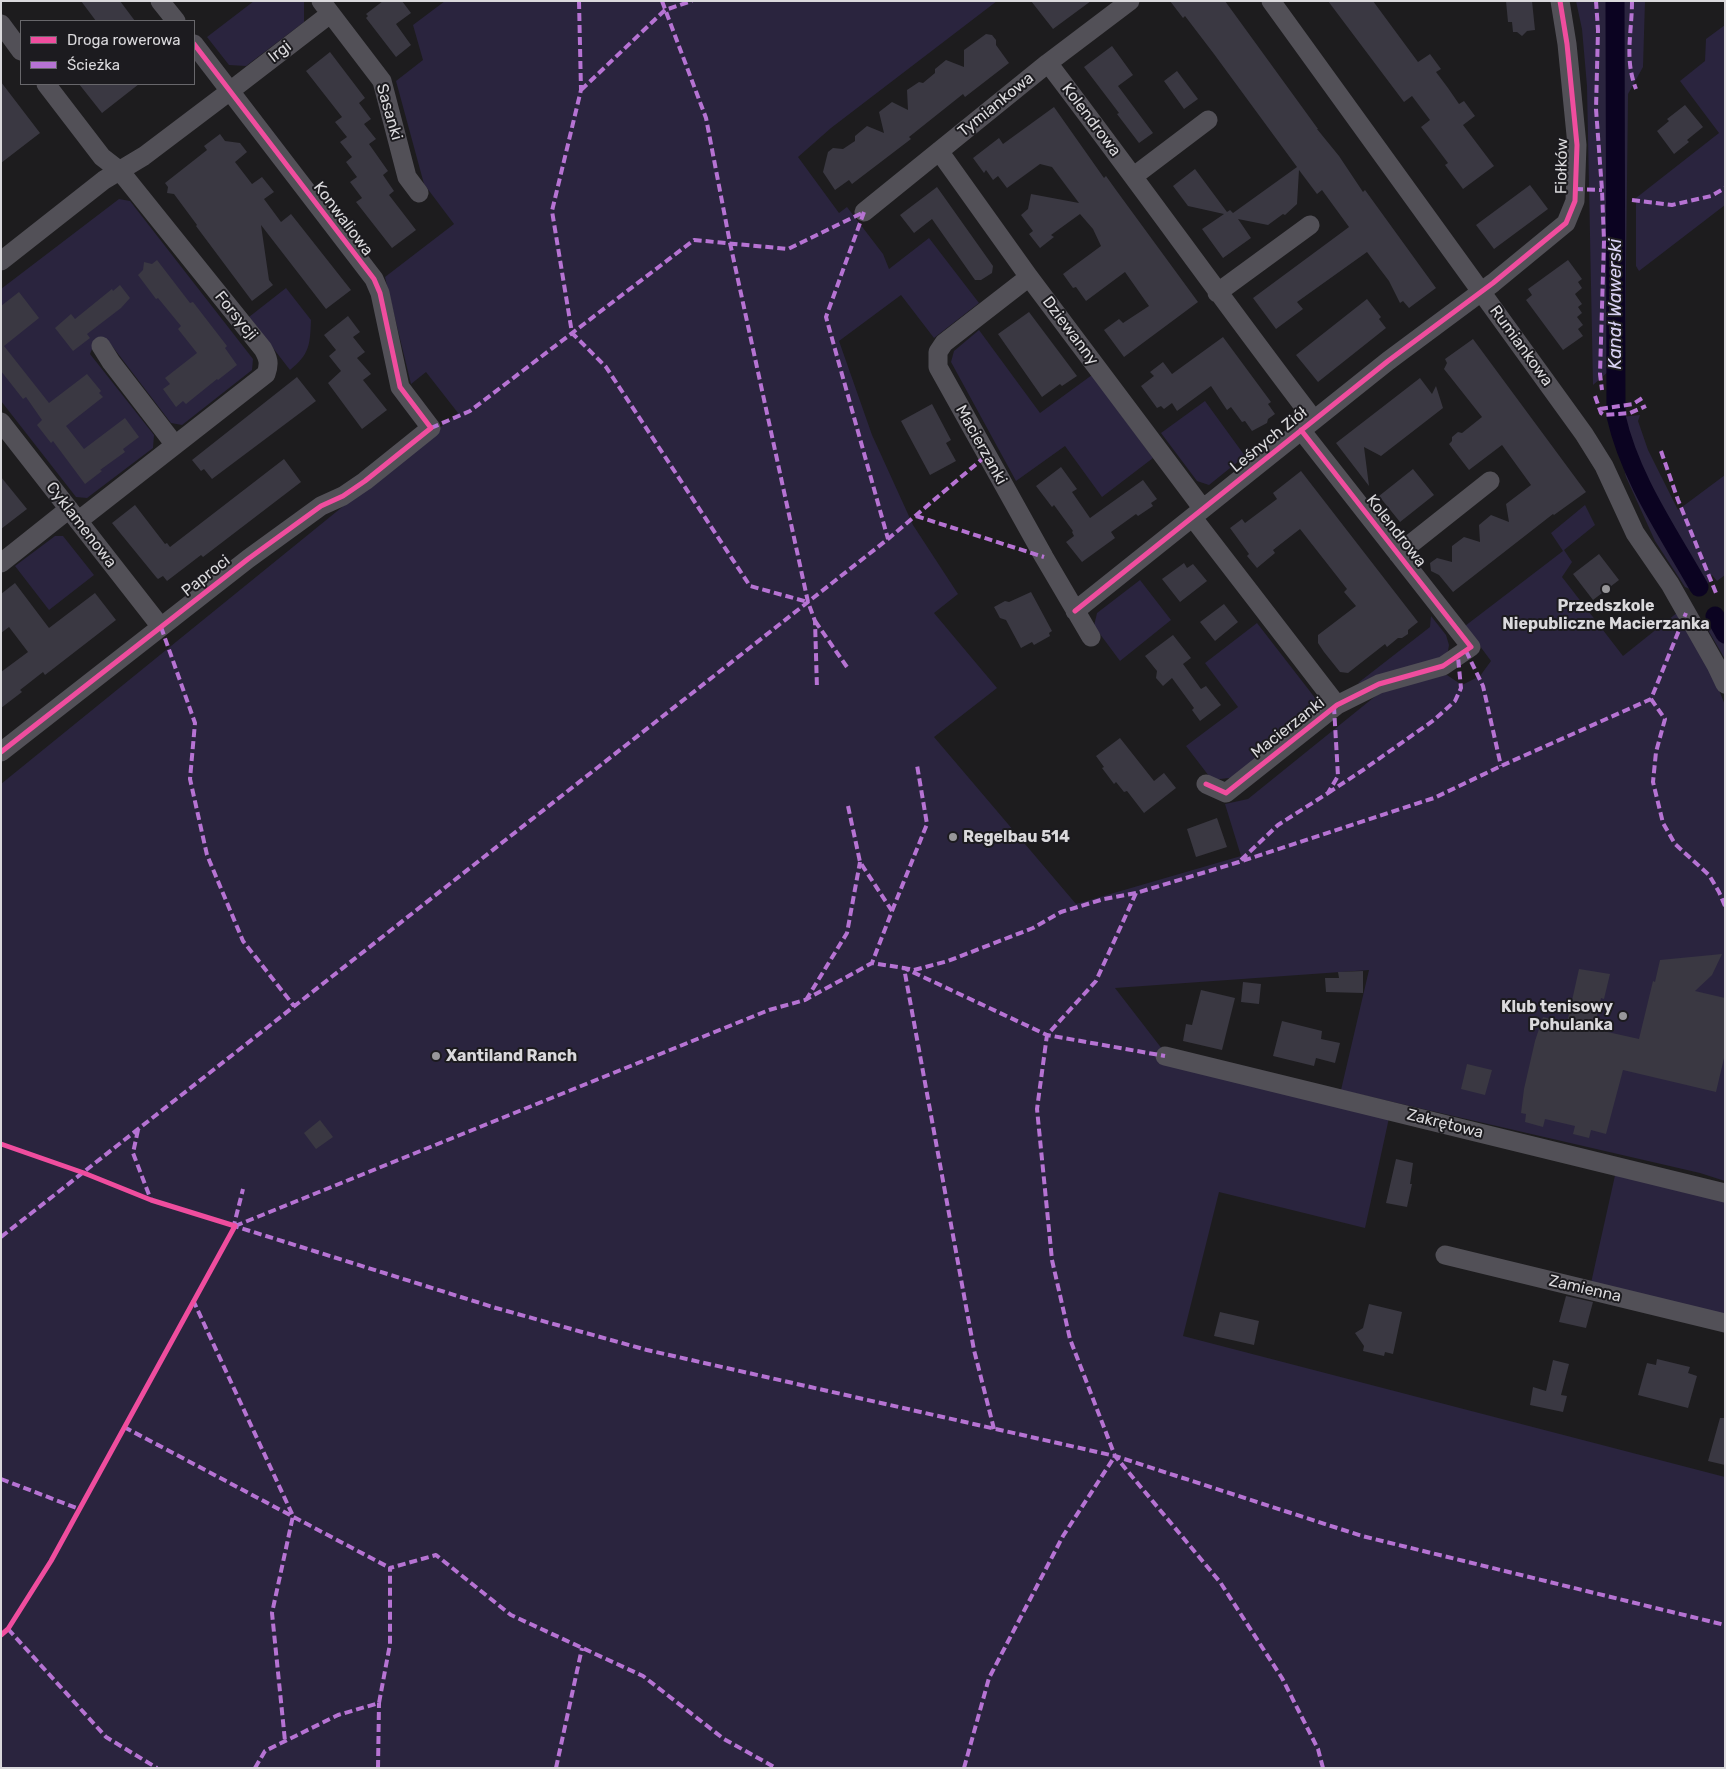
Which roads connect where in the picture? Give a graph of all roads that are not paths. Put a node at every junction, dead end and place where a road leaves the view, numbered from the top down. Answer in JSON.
{"nodes":[{"id":1,"x":160,"y":1,"type":"edge"},
{"id":2,"x":1130,"y":1,"type":"edge"},
{"id":3,"x":1271,"y":1,"type":"edge"},
{"id":4,"x":1560,"y":1,"type":"edge"},
{"id":5,"x":325,"y":7,"type":"edge"},
{"id":6,"x":175,"y":20,"type":"edge"},
{"id":7,"x":1,"y":24,"type":"edge"},
{"id":8,"x":195,"y":45,"type":"edge"},
{"id":9,"x":20,"y":50,"type":"edge"},
{"id":10,"x":1048,"y":63,"type":"junction"},
{"id":11,"x":47,"y":85,"type":"edge"},
{"id":12,"x":230,"y":91,"type":"junction"},
{"id":13,"x":1208,"y":120,"type":"dead end"},
{"id":14,"x":939,"y":151,"type":"junction"},
{"id":15,"x":120,"y":171,"type":"junction"},
{"id":16,"x":1134,"y":176,"type":"junction"},
{"id":17,"x":419,"y":193,"type":"dead end"},
{"id":18,"x":864,"y":212,"type":"dead end"},
{"id":19,"x":1310,"y":224,"type":"dead end"},
{"id":20,"x":4,"y":253,"type":"edge"},
{"id":21,"x":1029,"y":277,"type":"junction"},
{"id":22,"x":1482,"y":292,"type":"junction"},
{"id":23,"x":1217,"y":293,"type":"junction"},
{"id":24,"x":101,"y":346,"type":"dead end"},
{"id":25,"x":1,"y":422,"type":"edge"},
{"id":26,"x":1307,"y":425,"type":"junction"},
{"id":27,"x":431,"y":428,"type":"joint"},
{"id":28,"x":175,"y":445,"type":"junction"},
{"id":29,"x":1490,"y":481,"type":"dead end"},
{"id":30,"x":1198,"y":513,"type":"junction"},
{"id":31,"x":74,"y":515,"type":"junction"},
{"id":32,"x":1398,"y":554,"type":"junction"},
{"id":33,"x":1,"y":563,"type":"edge"},
{"id":34,"x":1075,"y":611,"type":"junction"},
{"id":35,"x":161,"y":627,"type":"junction"},
{"id":36,"x":1091,"y":637,"type":"dead end"},
{"id":37,"x":1471,"y":647,"type":"joint"},
{"id":38,"x":1725,"y":684,"type":"edge"},
{"id":39,"x":1337,"y":705,"type":"junction"},
{"id":40,"x":1,"y":752,"type":"edge"},
{"id":41,"x":1206,"y":784,"type":"dead end"},
{"id":42,"x":1164,"y":1056,"type":"dead end"},
{"id":43,"x":1725,"y":1193,"type":"edge"},
{"id":44,"x":1445,"y":1256,"type":"dead end"},
{"id":45,"x":1725,"y":1322,"type":"edge"}],
"edges":[{"from":1,"to":6,"type":"street"},
{"from":2,"to":10,"type":"street","name":"Tymiankowa"},
{"from":3,"to":22,"type":"street","name":"Rumiankowa"},
{"from":4,"to":22,"type":"street","name":"Fiołków"},
{"from":5,"to":12,"type":"street","name":"Irgi"},
{"from":5,"to":17,"type":"street","name":"Sasanki"},
{"from":7,"to":9,"type":"street"},
{"from":8,"to":12,"type":"street","name":"Konwaliowa"},
{"from":10,"to":14,"type":"street","name":"Tymiankowa"},
{"from":10,"to":16,"type":"street","name":"Kolendrowa"},
{"from":11,"to":15,"type":"street","name":"Forsycji"},
{"from":12,"to":15,"type":"street","name":"Irgi"},
{"from":12,"to":27,"type":"street","name":"Konwaliowa"},
{"from":13,"to":16,"type":"street"},
{"from":14,"to":18,"type":"street","name":"Tymiankowa"},
{"from":14,"to":21,"type":"street","name":"Dziewanny"},
{"from":15,"to":20,"type":"street","name":"Irgi"},
{"from":15,"to":28,"type":"street","name":"Forsycji"},
{"from":16,"to":23,"type":"street","name":"Kolendrowa"},
{"from":19,"to":23,"type":"street"},
{"from":21,"to":30,"type":"street","name":"Dziewanny"},
{"from":21,"to":34,"type":"street","name":"Macierzanki"},
{"from":22,"to":26,"type":"street","name":"Leśnych Ziół"},
{"from":22,"to":38,"type":"street","name":"Rumiankowa"},
{"from":23,"to":26,"type":"street","name":"Kolendrowa"},
{"from":24,"to":28,"type":"street"},
{"from":25,"to":31,"type":"street","name":"Cyklamenowa"},
{"from":26,"to":30,"type":"street","name":"Leśnych Ziół"},
{"from":26,"to":32,"type":"street","name":"Kolendrowa"},
{"from":27,"to":35,"type":"street","name":"Paproci"},
{"from":28,"to":31,"type":"street","name":"Forsycji"},
{"from":29,"to":32,"type":"street","name":"Kolendrowa"},
{"from":30,"to":34,"type":"street","name":"Leśnych Ziół"},
{"from":30,"to":39,"type":"street","name":"Dziewanny"},
{"from":31,"to":33,"type":"street","name":"Forsycji"},
{"from":31,"to":35,"type":"street","name":"Cyklamenowa"},
{"from":32,"to":37,"type":"street","name":"Kolendrowa"},
{"from":34,"to":36,"type":"street","name":"Macierzanki"},
{"from":35,"to":40,"type":"street","name":"Paproci"},
{"from":37,"to":39,"type":"street","name":"Macierzanki"},
{"from":39,"to":41,"type":"street","name":"Macierzanki"},
{"from":42,"to":43,"type":"street","name":"Zakrętowa"},
{"from":44,"to":45,"type":"street","name":"Zamienna"}]}
